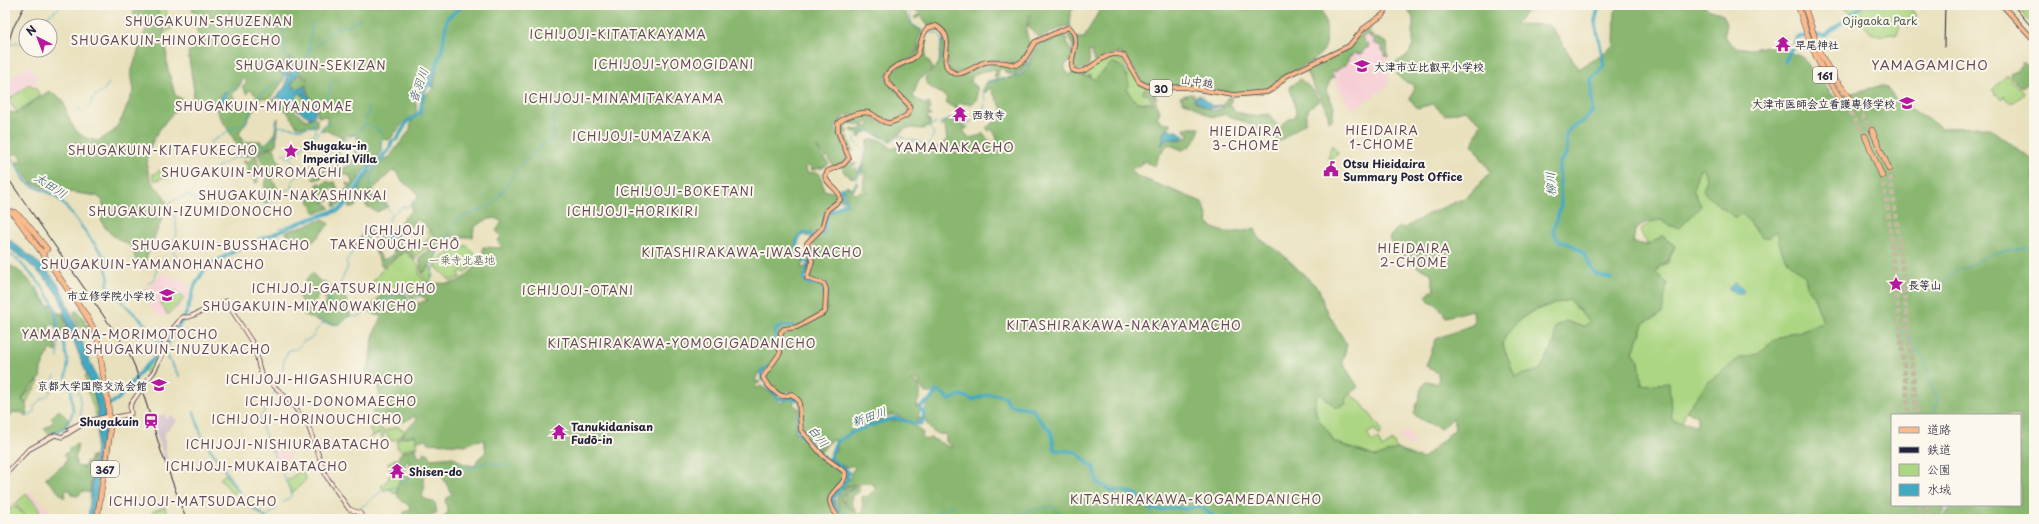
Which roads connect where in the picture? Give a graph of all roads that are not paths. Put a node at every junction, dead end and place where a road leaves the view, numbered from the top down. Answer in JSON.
{"nodes":[{"id":1,"x":1387,"y":5,"type":"edge"},
{"id":2,"x":1798,"y":5,"type":"edge"},
{"id":3,"x":2002,"y":5,"type":"edge"},
{"id":4,"x":1804,"y":6,"type":"edge"},
{"id":5,"x":1808,"y":32,"type":"junction"},
{"id":6,"x":2034,"y":40,"type":"edge"},
{"id":7,"x":1853,"y":102,"type":"tunnel mouth"},
{"id":8,"x":1846,"y":106,"type":"tunnel mouth"},
{"id":9,"x":1872,"y":130,"type":"tunnel mouth"},
{"id":10,"x":1866,"y":136,"type":"tunnel mouth"},
{"id":11,"x":1888,"y":169,"type":"tunnel mouth"},
{"id":12,"x":1882,"y":176,"type":"tunnel mouth"},
{"id":13,"x":5,"y":203,"type":"edge"},
{"id":14,"x":5,"y":207,"type":"edge"},
{"id":15,"x":17,"y":216,"type":"junction"},
{"id":16,"x":42,"y":253,"type":"junction"},
{"id":17,"x":109,"y":417,"type":"junction"},
{"id":18,"x":5,"y":475,"type":"edge"},
{"id":19,"x":97,"y":519,"type":"edge"},
{"id":20,"x":363,"y":519,"type":"edge"},
{"id":21,"x":839,"y":519,"type":"edge"}],
"edges":[{"from":1,"to":21,"type":"main road","name":"山中越","number":"30"},
{"from":2,"to":5,"type":"highway","number":"161"},
{"from":3,"to":6,"type":"main road"},
{"from":4,"to":5,"type":"highway","number":"161"},
{"from":5,"to":7,"type":"highway","number":"161"},
{"from":5,"to":8,"type":"highway","number":"161"},
{"from":9,"to":11,"type":"highway"},
{"from":10,"to":12,"type":"highway"},
{"from":13,"to":15,"type":"highway","number":"367"},
{"from":14,"to":15,"type":"highway","number":"367"},
{"from":15,"to":16,"type":"highway","number":"367"},
{"from":15,"to":16,"type":"highway","number":"367"},
{"from":16,"to":17,"type":"highway","number":"367"},
{"from":17,"to":18,"type":"main road"},
{"from":17,"to":19,"type":"highway","number":"367"},
{"from":17,"to":20,"type":"main road"}]}
